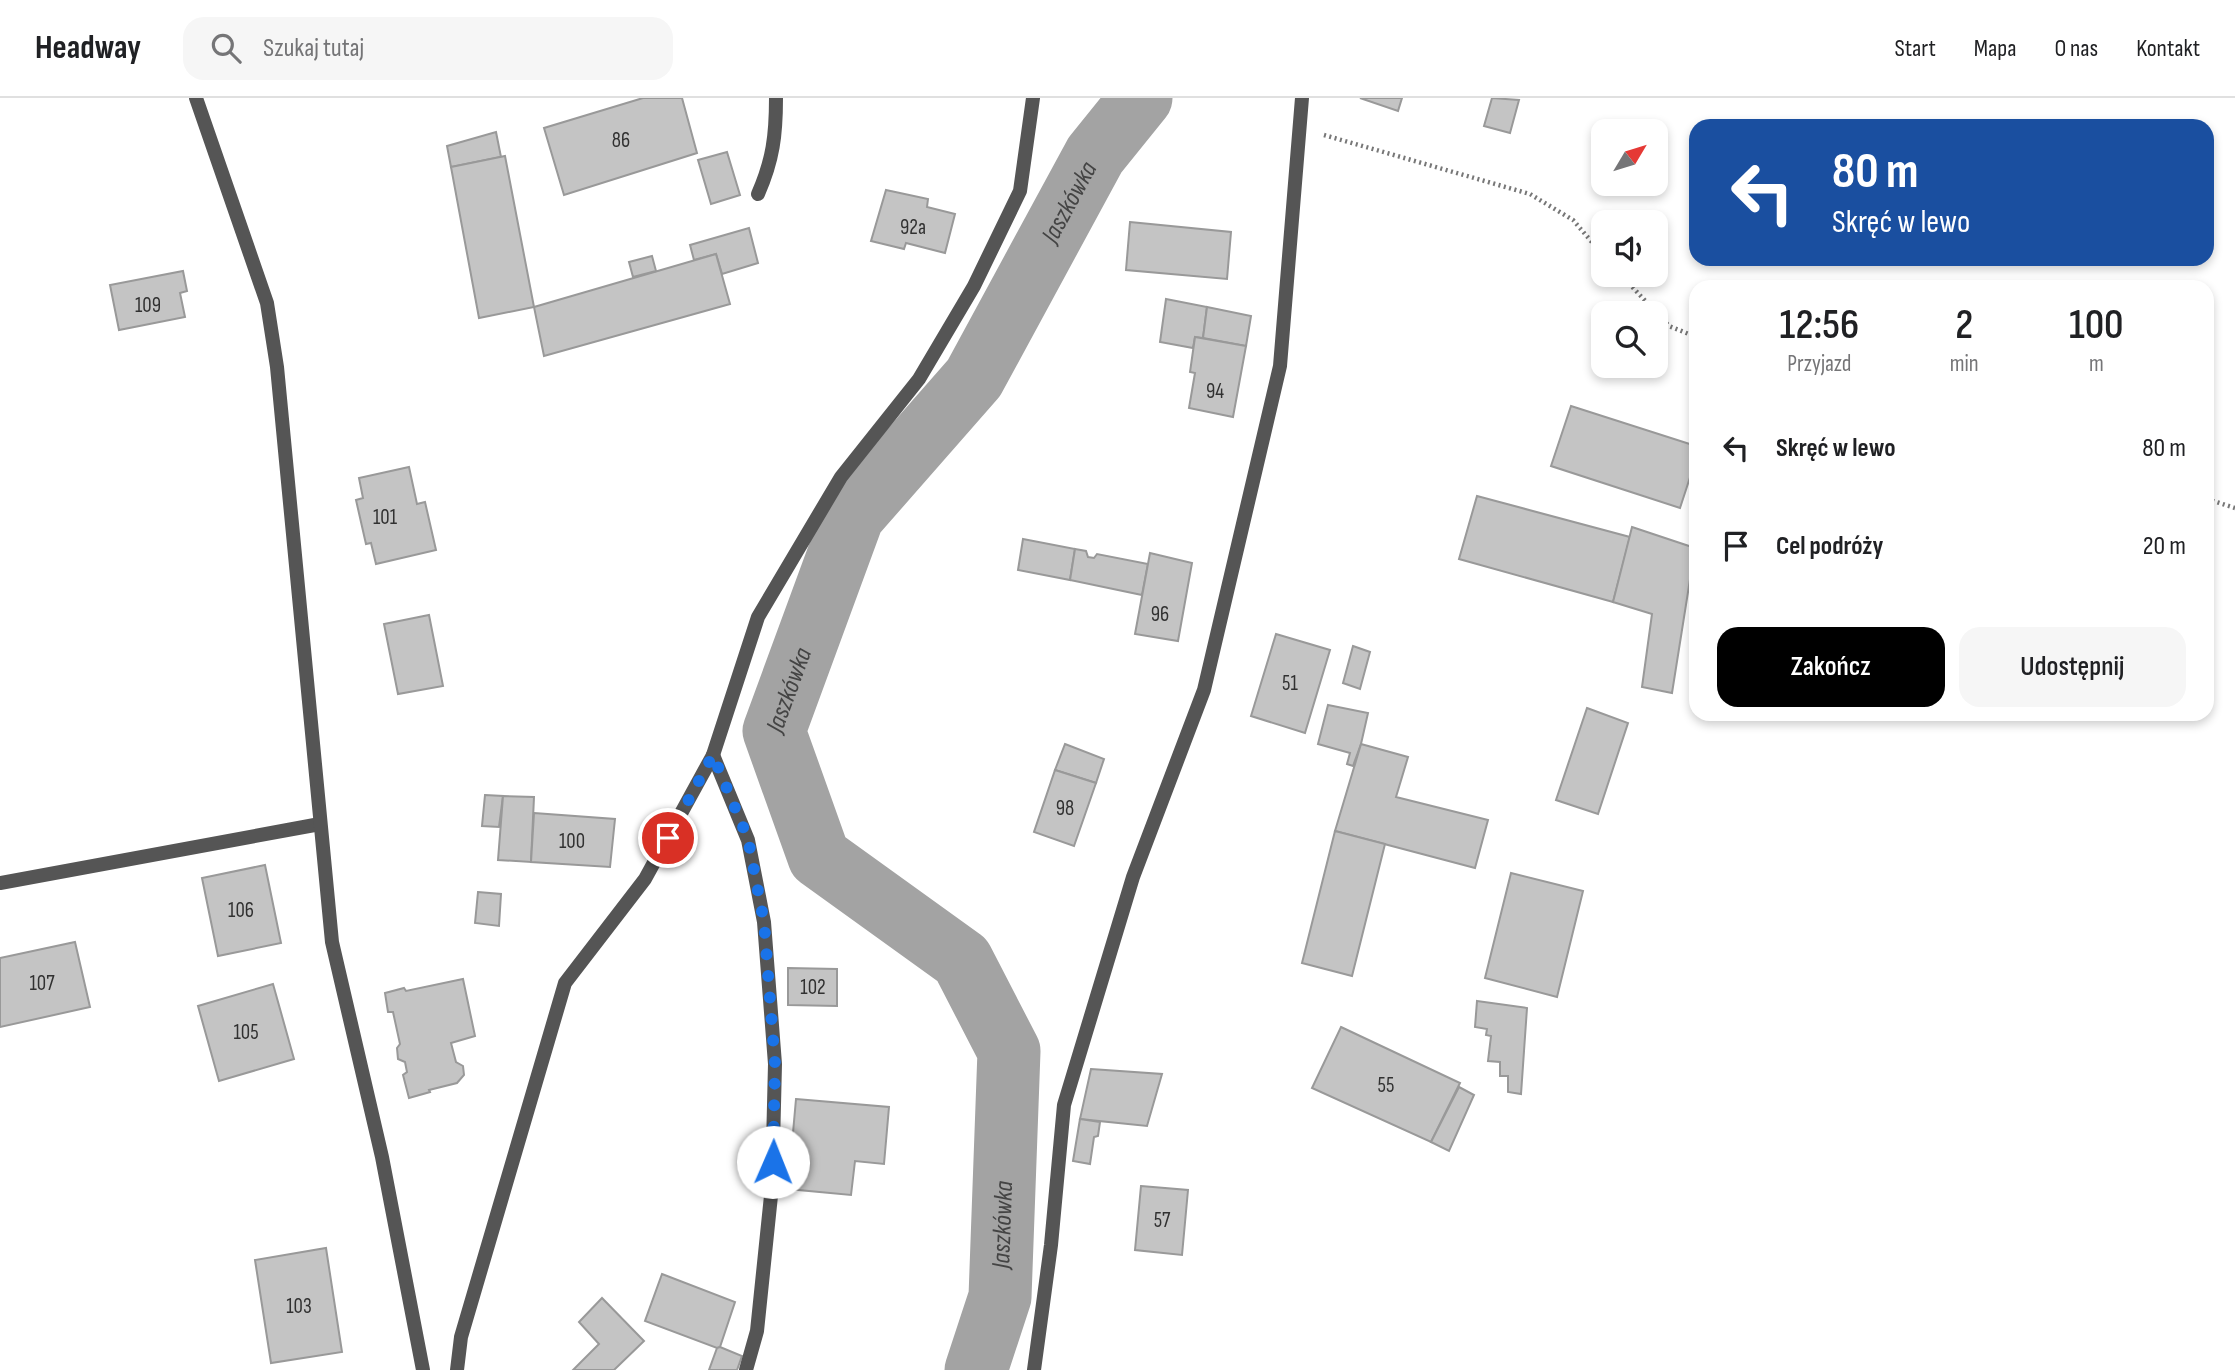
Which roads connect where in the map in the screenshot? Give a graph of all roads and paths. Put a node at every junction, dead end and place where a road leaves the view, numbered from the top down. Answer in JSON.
{"nodes":[{"id":1,"x":196,"y":98,"type":"edge"},
{"id":2,"x":776,"y":98,"type":"edge"},
{"id":3,"x":1033,"y":98,"type":"edge"},
{"id":4,"x":1302,"y":98,"type":"edge"},
{"id":5,"x":1300,"y":128,"type":"junction"},
{"id":6,"x":758,"y":194,"type":"dead end"},
{"id":7,"x":1591,"y":241,"type":"edge"},
{"id":8,"x":1632,"y":287,"type":"edge"},
{"id":9,"x":1689,"y":334,"type":"edge"},
{"id":10,"x":2214,"y":501,"type":"edge"},
{"id":11,"x":2235,"y":508,"type":"edge"},
{"id":12,"x":713,"y":755,"type":"junction"},
{"id":13,"x":320,"y":824,"type":"junction"},
{"id":14,"x":0,"y":883,"type":"edge"},
{"id":15,"x":423,"y":1370,"type":"edge"},
{"id":16,"x":457,"y":1370,"type":"edge"},
{"id":17,"x":746,"y":1370,"type":"edge"},
{"id":18,"x":1034,"y":1370,"type":"edge"}],
"edges":[{"from":1,"to":13,"type":"street"},
{"from":2,"to":6,"type":"street"},
{"from":3,"to":12,"type":"street"},
{"from":4,"to":5,"type":"street"},
{"from":5,"to":7,"type":"path"},
{"from":5,"to":18,"type":"street"},
{"from":8,"to":9,"type":"path"},
{"from":10,"to":11,"type":"path"},
{"from":12,"to":16,"type":"street"},
{"from":12,"to":17,"type":"street"},
{"from":13,"to":14,"type":"street"},
{"from":13,"to":15,"type":"street"}]}
